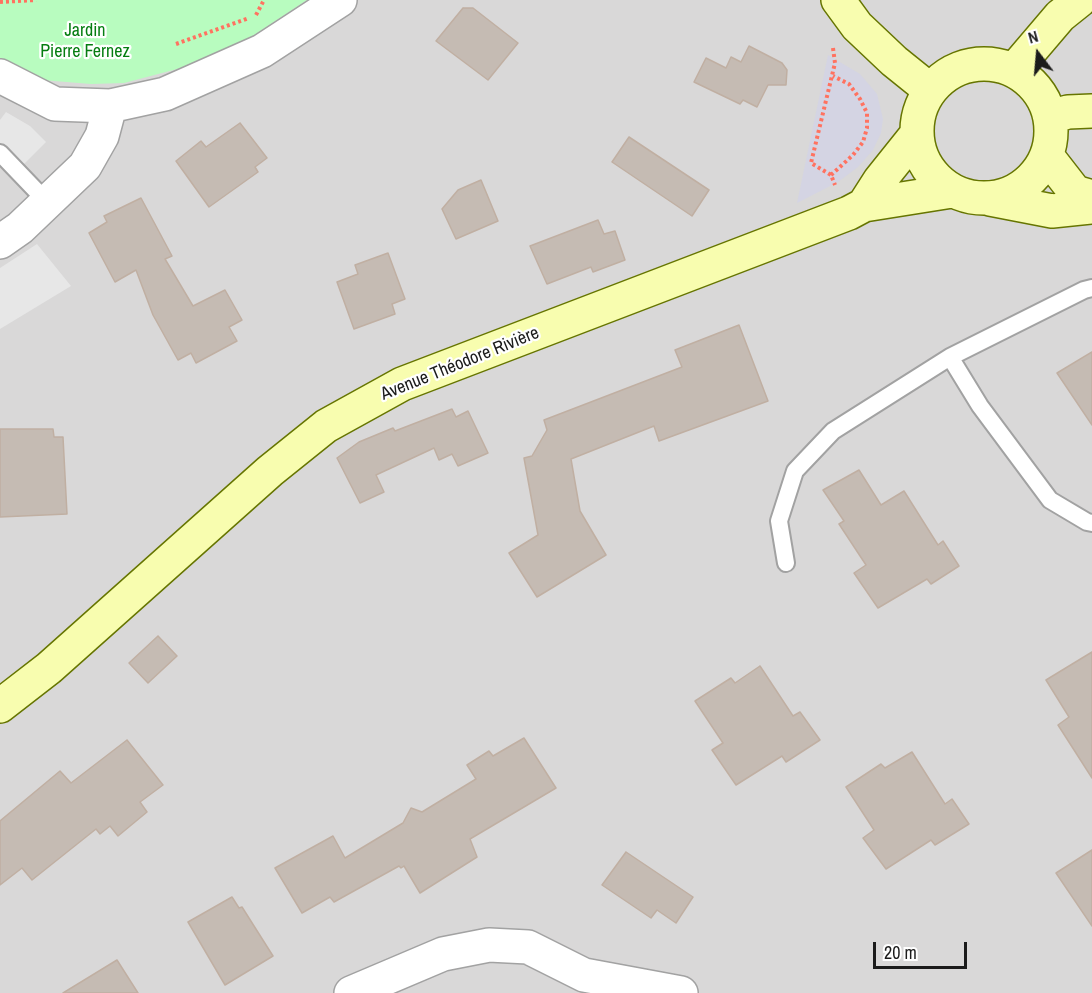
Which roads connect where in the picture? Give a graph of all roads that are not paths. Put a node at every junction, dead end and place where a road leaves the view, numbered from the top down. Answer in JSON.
{"nodes":[{"id":1,"x":340,"y":0,"type":"edge"},
{"id":2,"x":838,"y":0,"type":"edge"},
{"id":3,"x":1080,"y":0,"type":"edge"},
{"id":4,"x":1014,"y":70,"type":"junction"},
{"id":5,"x":0,"y":76,"type":"edge"},
{"id":6,"x":930,"y":90,"type":"junction"},
{"id":7,"x":110,"y":106,"type":"junction"},
{"id":8,"x":1092,"y":111,"type":"edge"},
{"id":9,"x":1050,"y":117,"type":"junction"},
{"id":10,"x":916,"y":135,"type":"junction"},
{"id":11,"x":0,"y":153,"type":"edge"},
{"id":12,"x":1047,"y":156,"type":"junction"},
{"id":13,"x":952,"y":191,"type":"junction"},
{"id":14,"x":1092,"y":197,"type":"edge"},
{"id":15,"x":988,"y":198,"type":"junction"},
{"id":16,"x":47,"y":202,"type":"junction"},
{"id":17,"x":1092,"y":207,"type":"edge"},
{"id":18,"x":856,"y":209,"type":"junction"},
{"id":19,"x":0,"y":242,"type":"edge"},
{"id":20,"x":1092,"y":288,"type":"edge"},
{"id":21,"x":950,"y":357,"type":"junction"},
{"id":22,"x":1092,"y":523,"type":"edge"},
{"id":23,"x":786,"y":562,"type":"dead end"},
{"id":24,"x":0,"y":706,"type":"edge"},
{"id":25,"x":579,"y":984,"type":"edge"},
{"id":26,"x":351,"y":993,"type":"edge"},
{"id":27,"x":681,"y":993,"type":"edge"}],
"edges":[{"from":1,"to":7,"type":"street"},
{"from":2,"to":6,"type":"main road"},
{"from":3,"to":4,"type":"main road"},
{"from":4,"to":6,"type":"main road"},
{"from":4,"to":9,"type":"main road"},
{"from":5,"to":7,"type":"street"},
{"from":6,"to":10,"type":"main road"},
{"from":7,"to":16,"type":"street"},
{"from":8,"to":9,"type":"main road"},
{"from":9,"to":12,"type":"main road"},
{"from":10,"to":13,"type":"main road"},
{"from":10,"to":18,"type":"main road"},
{"from":11,"to":16,"type":"lane"},
{"from":12,"to":14,"type":"main road"},
{"from":12,"to":15,"type":"main road"},
{"from":13,"to":15,"type":"main road"},
{"from":13,"to":18,"type":"main road","name":"Avenue Théodore Rivière"},
{"from":15,"to":17,"type":"main road"},
{"from":16,"to":19,"type":"street"},
{"from":18,"to":24,"type":"main road","name":"Avenue Théodore Rivière"},
{"from":20,"to":21,"type":"lane"},
{"from":21,"to":22,"type":"lane"},
{"from":21,"to":23,"type":"lane"},
{"from":25,"to":26,"type":"street"},
{"from":25,"to":27,"type":"street"}]}
